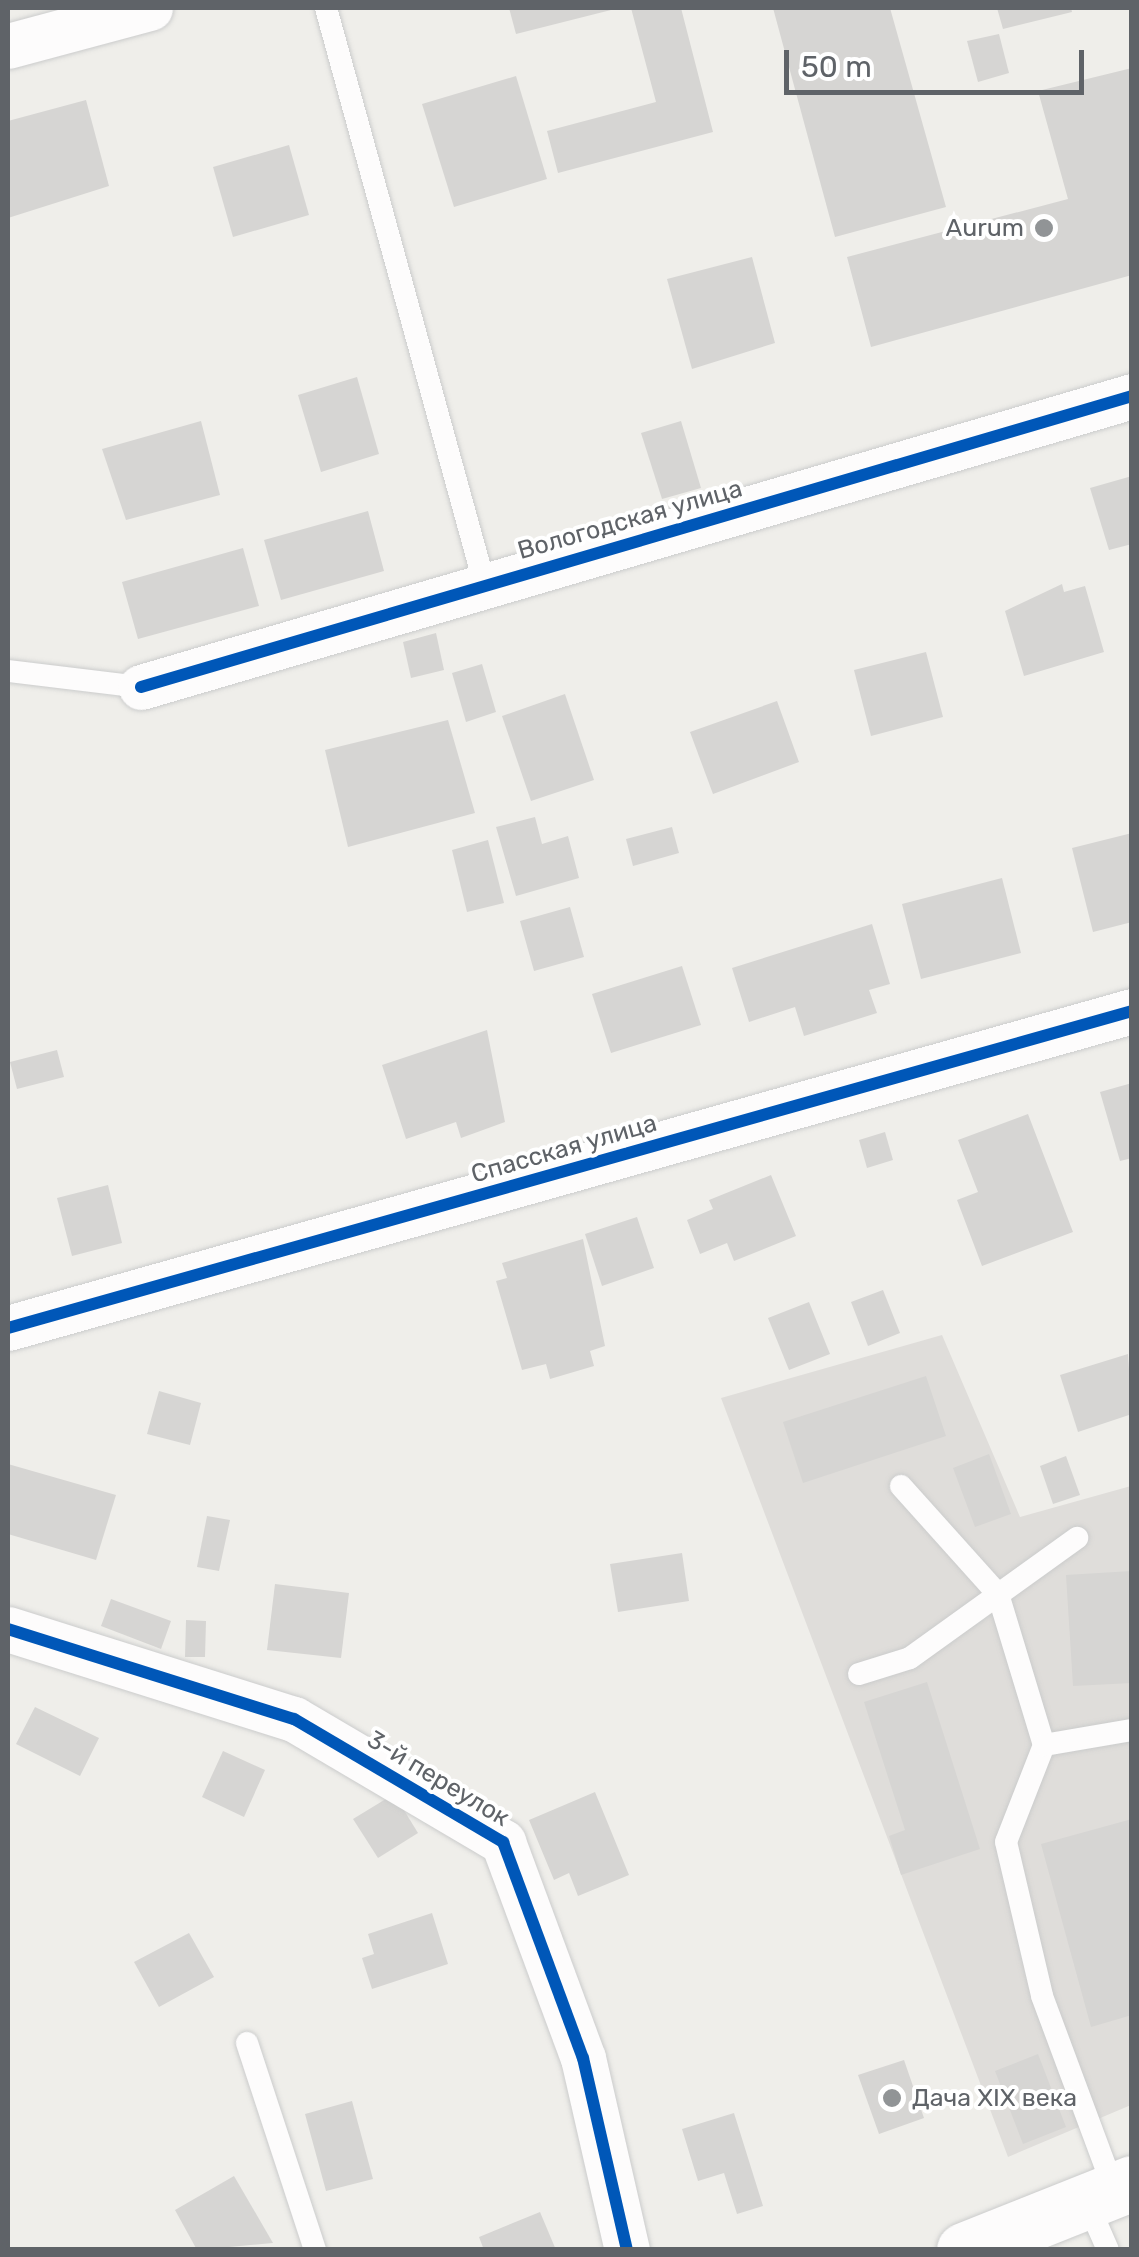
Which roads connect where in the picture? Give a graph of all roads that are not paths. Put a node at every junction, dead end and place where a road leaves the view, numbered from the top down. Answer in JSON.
{"nodes":[{"id":1,"x":150,"y":8,"type":"edge"},
{"id":2,"x":326,"y":8,"type":"edge"},
{"id":3,"x":8,"y":46,"type":"edge"},
{"id":4,"x":1132,"y":396,"type":"edge"},
{"id":5,"x":485,"y":586,"type":"junction"},
{"id":6,"x":8,"y":671,"type":"edge"},
{"id":7,"x":140,"y":687,"type":"joint"},
{"id":8,"x":1132,"y":1011,"type":"edge"},
{"id":9,"x":8,"y":1328,"type":"edge"},
{"id":10,"x":901,"y":1486,"type":"dead end"},
{"id":11,"x":1077,"y":1538,"type":"dead end"},
{"id":12,"x":998,"y":1594,"type":"junction"},
{"id":13,"x":8,"y":1630,"type":"edge"},
{"id":14,"x":859,"y":1674,"type":"dead end"},
{"id":15,"x":1132,"y":1730,"type":"edge"},
{"id":16,"x":1044,"y":1745,"type":"junction"},
{"id":17,"x":247,"y":2044,"type":"dead end"},
{"id":18,"x":1110,"y":2206,"type":"edge"},
{"id":19,"x":316,"y":2250,"type":"edge"},
{"id":20,"x":627,"y":2250,"type":"edge"},
{"id":21,"x":964,"y":2250,"type":"edge"}],
"edges":[{"from":1,"to":3,"type":"street"},
{"from":2,"to":5,"type":"lane"},
{"from":4,"to":5,"type":"street","name":"Вологодская улица"},
{"from":5,"to":7,"type":"street","name":"Вологодская улица"},
{"from":6,"to":7,"type":"lane"},
{"from":8,"to":9,"type":"street","name":"Спасская улица"},
{"from":10,"to":12,"type":"lane"},
{"from":11,"to":12,"type":"lane"},
{"from":12,"to":14,"type":"lane"},
{"from":12,"to":16,"type":"lane"},
{"from":13,"to":20,"type":"street","name":"3-й переулок"},
{"from":15,"to":16,"type":"lane"},
{"from":16,"to":18,"type":"lane"},
{"from":17,"to":19,"type":"lane"},
{"from":18,"to":21,"type":"street"}]}
